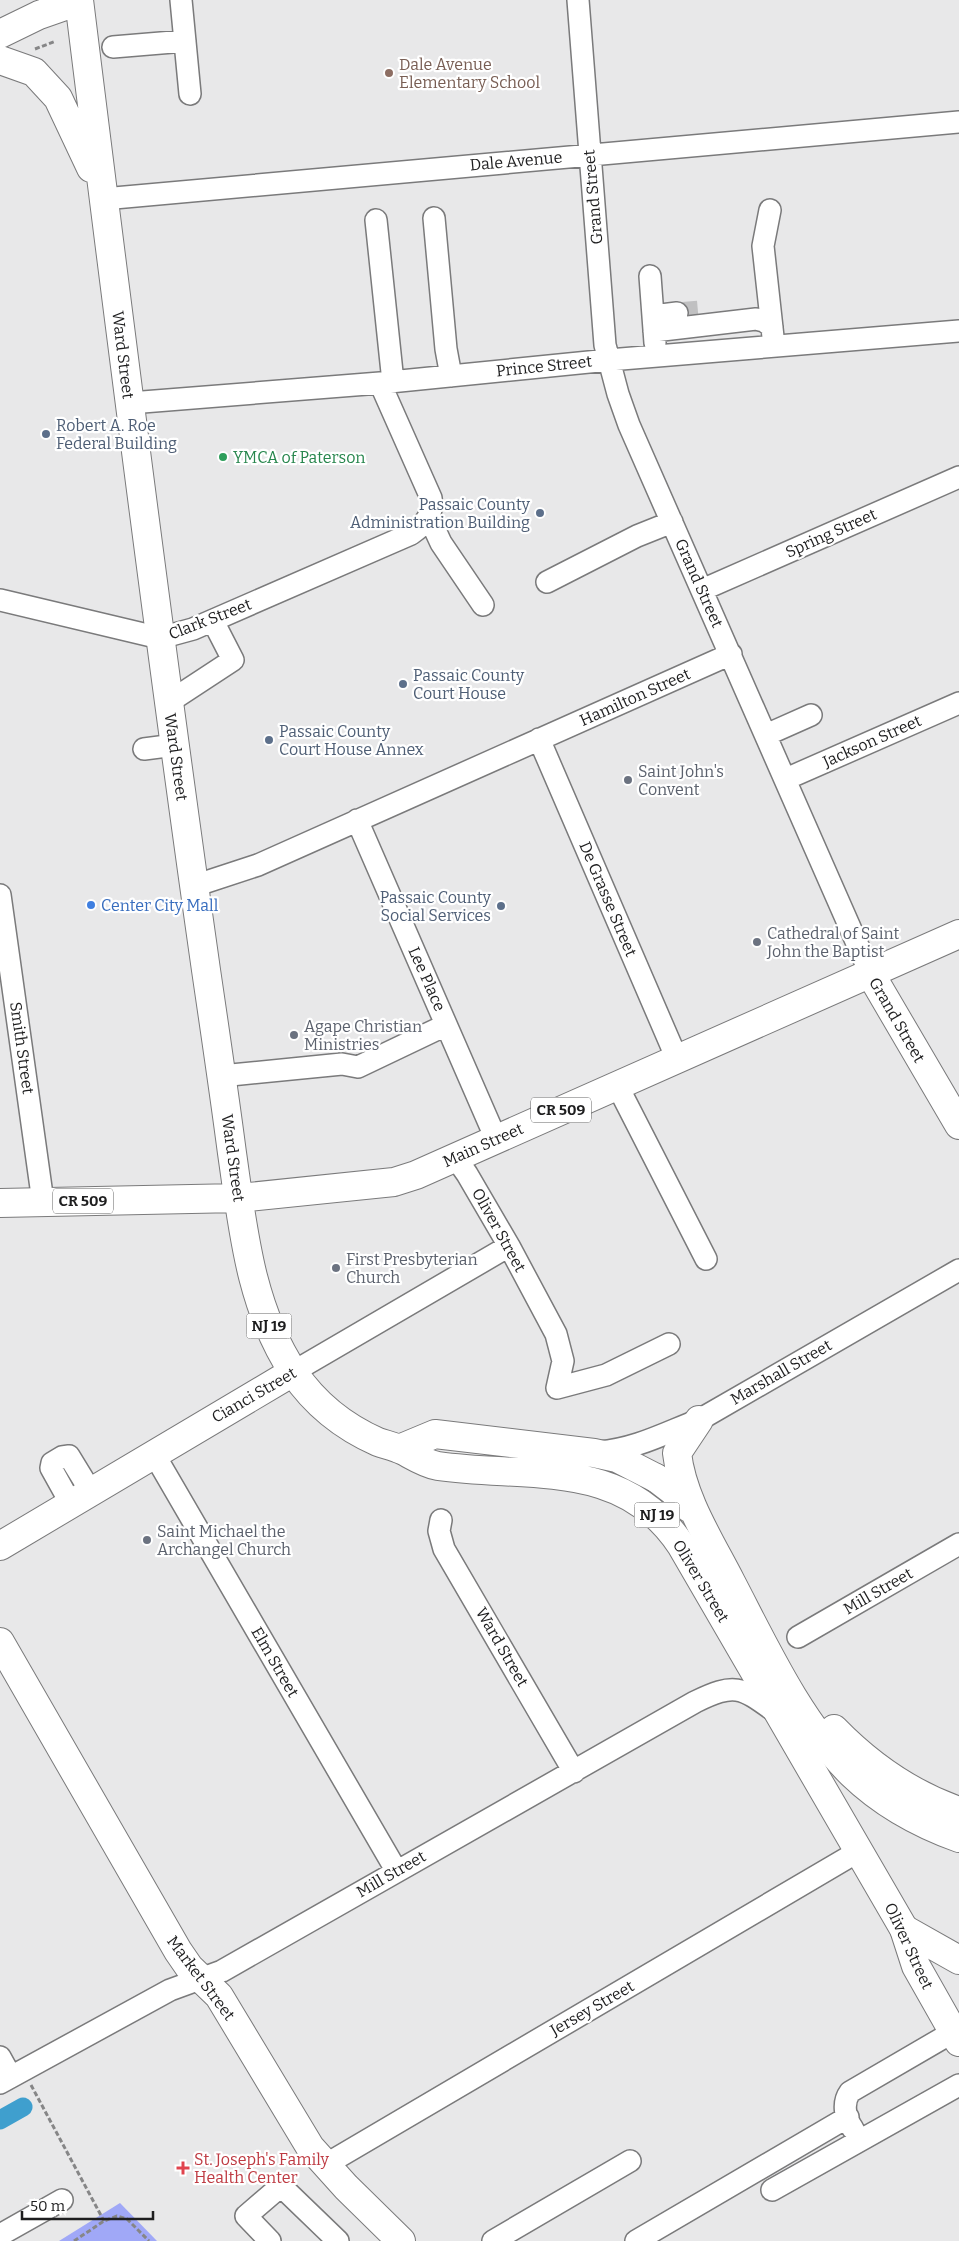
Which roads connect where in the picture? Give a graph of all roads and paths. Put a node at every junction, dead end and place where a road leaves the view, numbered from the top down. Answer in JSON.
{"nodes":[{"id":1,"x":80,"y":0,"type":"edge"},
{"id":2,"x":181,"y":0,"type":"edge"},
{"id":3,"x":578,"y":0,"type":"edge"},
{"id":4,"x":0,"y":34,"type":"edge"},
{"id":5,"x":45,"y":38,"type":"dead end"},
{"id":6,"x":185,"y":41,"type":"junction"},
{"id":7,"x":46,"y":43,"type":"dead end"},
{"id":8,"x":113,"y":47,"type":"dead end"},
{"id":9,"x":0,"y":60,"type":"edge"},
{"id":10,"x":190,"y":94,"type":"dead end"},
{"id":11,"x":959,"y":122,"type":"edge"},
{"id":12,"x":590,"y":154,"type":"junction"},
{"id":13,"x":103,"y":199,"type":"junction"},
{"id":14,"x":770,"y":210,"type":"dead end"},
{"id":15,"x":434,"y":218,"type":"dead end"},
{"id":16,"x":376,"y":220,"type":"dead end"},
{"id":17,"x":650,"y":276,"type":"dead end"},
{"id":18,"x":700,"y":311,"type":"tunnel mouth"},
{"id":19,"x":676,"y":313,"type":"tunnel mouth"},
{"id":20,"x":654,"y":323,"type":"junction"},
{"id":21,"x":959,"y":331,"type":"edge"},
{"id":22,"x":773,"y":337,"type":"junction"},
{"id":23,"x":656,"y":356,"type":"junction"},
{"id":24,"x":609,"y":360,"type":"junction"},
{"id":25,"x":451,"y":376,"type":"junction"},
{"id":26,"x":387,"y":383,"type":"junction"},
{"id":27,"x":130,"y":403,"type":"junction"},
{"id":28,"x":959,"y":477,"type":"edge"},
{"id":29,"x":429,"y":517,"type":"junction"},
{"id":30,"x":672,"y":522,"type":"junction"},
{"id":31,"x":547,"y":582,"type":"dead end"},
{"id":32,"x":702,"y":590,"type":"junction"},
{"id":33,"x":0,"y":600,"type":"edge"},
{"id":34,"x":483,"y":605,"type":"dead end"},
{"id":35,"x":213,"y":620,"type":"junction"},
{"id":36,"x":160,"y":638,"type":"junction"},
{"id":37,"x":731,"y":654,"type":"junction"},
{"id":38,"x":169,"y":702,"type":"junction"},
{"id":39,"x":959,"y":703,"type":"edge"},
{"id":40,"x":811,"y":715,"type":"dead end"},
{"id":41,"x":766,"y":735,"type":"junction"},
{"id":42,"x":539,"y":739,"type":"junction"},
{"id":43,"x":175,"y":745,"type":"junction"},
{"id":44,"x":144,"y":749,"type":"dead end"},
{"id":45,"x":786,"y":779,"type":"junction"},
{"id":46,"x":357,"y":820,"type":"junction"},
{"id":47,"x":194,"y":886,"type":"junction"},
{"id":48,"x":0,"y":895,"type":"edge"},
{"id":49,"x":2,"y":920,"type":"edge"},
{"id":50,"x":959,"y":934,"type":"edge"},
{"id":51,"x":870,"y":974,"type":"junction"},
{"id":52,"x":446,"y":1025,"type":"junction"},
{"id":53,"x":677,"y":1059,"type":"junction"},
{"id":54,"x":221,"y":1076,"type":"junction"},
{"id":55,"x":617,"y":1085,"type":"junction"},
{"id":56,"x":959,"y":1125,"type":"edge"},
{"id":57,"x":496,"y":1139,"type":"junction"},
{"id":58,"x":454,"y":1157,"type":"junction"},
{"id":59,"x":239,"y":1198,"type":"junction"},
{"id":60,"x":43,"y":1202,"type":"junction"},
{"id":61,"x":0,"y":1203,"type":"edge"},
{"id":62,"x":510,"y":1246,"type":"junction"},
{"id":63,"x":706,"y":1259,"type":"dead end"},
{"id":64,"x":959,"y":1270,"type":"edge"},
{"id":65,"x":669,"y":1344,"type":"dead end"},
{"id":66,"x":294,"y":1372,"type":"junction"},
{"id":67,"x":699,"y":1420,"type":"junction"},
{"id":68,"x":399,"y":1449,"type":"junction"},
{"id":69,"x":594,"y":1453,"type":"junction"},
{"id":70,"x":154,"y":1454,"type":"junction"},
{"id":71,"x":441,"y":1520,"type":"dead end"},
{"id":72,"x":703,"y":1528,"type":"junction"},
{"id":73,"x":959,"y":1544,"type":"edge"},
{"id":74,"x":0,"y":1546,"type":"edge"},
{"id":75,"x":798,"y":1637,"type":"dead end"},
{"id":76,"x":0,"y":1642,"type":"edge"},
{"id":77,"x":778,"y":1670,"type":"junction"},
{"id":78,"x":779,"y":1715,"type":"junction"},
{"id":79,"x":574,"y":1772,"type":"junction"},
{"id":80,"x":959,"y":1811,"type":"edge"},
{"id":81,"x":959,"y":1838,"type":"edge"},
{"id":82,"x":859,"y":1851,"type":"junction"},
{"id":83,"x":396,"y":1870,"type":"junction"},
{"id":84,"x":904,"y":1929,"type":"junction"},
{"id":85,"x":959,"y":1960,"type":"edge"},
{"id":86,"x":201,"y":1979,"type":"junction"},
{"id":87,"x":956,"y":2037,"type":"edge"},
{"id":88,"x":0,"y":2057,"type":"edge"},
{"id":89,"x":5,"y":2080,"type":"edge"},
{"id":90,"x":31,"y":2085,"type":"dead end"},
{"id":91,"x":959,"y":2085,"type":"edge"},
{"id":92,"x":848,"y":2117,"type":"junction"},
{"id":93,"x":860,"y":2141,"type":"junction"},
{"id":94,"x":630,"y":2161,"type":"dead end"},
{"id":95,"x":325,"y":2165,"type":"junction"},
{"id":96,"x":772,"y":2190,"type":"dead end"},
{"id":97,"x":62,"y":2200,"type":"dead end"},
{"id":98,"x":104,"y":2221,"type":"junction"},
{"id":99,"x":0,"y":2235,"type":"edge"},
{"id":100,"x":74,"y":2241,"type":"edge"},
{"id":101,"x":149,"y":2241,"type":"edge"},
{"id":102,"x":270,"y":2241,"type":"edge"},
{"id":103,"x":338,"y":2241,"type":"edge"},
{"id":104,"x":401,"y":2241,"type":"edge"},
{"id":105,"x":493,"y":2241,"type":"edge"},
{"id":106,"x":636,"y":2241,"type":"edge"}],
"edges":[{"from":1,"to":4,"type":"main road"},
{"from":1,"to":13,"type":"main road","name":"Ward Street"},
{"from":2,"to":6,"type":"street"},
{"from":3,"to":12,"type":"street","name":"Grand Street"},
{"from":5,"to":7,"type":"path"},
{"from":6,"to":8,"type":"street"},
{"from":6,"to":10,"type":"street"},
{"from":9,"to":13,"type":"main road"},
{"from":11,"to":12,"type":"street","name":"Dale Avenue"},
{"from":12,"to":13,"type":"street","name":"Dale Avenue"},
{"from":12,"to":24,"type":"street","name":"Grand Street"},
{"from":13,"to":27,"type":"main road","name":"Ward Street"},
{"from":14,"to":22,"type":"street"},
{"from":15,"to":25,"type":"street"},
{"from":16,"to":26,"type":"street"},
{"from":17,"to":20,"type":"street"},
{"from":18,"to":22,"type":"street"},
{"from":19,"to":20,"type":"street"},
{"from":20,"to":22,"type":"street"},
{"from":20,"to":23,"type":"street"},
{"from":21,"to":22,"type":"street","name":"Prince Street"},
{"from":22,"to":23,"type":"street","name":"Prince Street"},
{"from":23,"to":24,"type":"street","name":"Prince Street"},
{"from":24,"to":25,"type":"street","name":"Prince Street"},
{"from":24,"to":30,"type":"street","name":"Grand Street"},
{"from":25,"to":26,"type":"street","name":"Prince Street"},
{"from":26,"to":27,"type":"street","name":"Prince Street"},
{"from":26,"to":29,"type":"street"},
{"from":27,"to":36,"type":"main road","name":"Ward Street"},
{"from":28,"to":32,"type":"street","name":"Spring Street"},
{"from":29,"to":34,"type":"street"},
{"from":29,"to":35,"type":"street","name":"Clark Street"},
{"from":30,"to":31,"type":"street"},
{"from":30,"to":32,"type":"street","name":"Grand Street"},
{"from":32,"to":37,"type":"street","name":"Grand Street"},
{"from":33,"to":36,"type":"street","name":"Clark Street"},
{"from":35,"to":36,"type":"street","name":"Clark Street"},
{"from":35,"to":38,"type":"street"},
{"from":36,"to":38,"type":"main road","name":"Ward Street"},
{"from":37,"to":41,"type":"street","name":"Grand Street"},
{"from":37,"to":42,"type":"street","name":"Hamilton Street"},
{"from":38,"to":43,"type":"main road","name":"Ward Street"},
{"from":39,"to":45,"type":"street","name":"Jackson Street"},
{"from":40,"to":41,"type":"street"},
{"from":41,"to":45,"type":"street","name":"Grand Street"},
{"from":42,"to":46,"type":"street","name":"Hamilton Street"},
{"from":42,"to":53,"type":"street","name":"De Grasse Street"},
{"from":43,"to":44,"type":"street"},
{"from":43,"to":47,"type":"main road","name":"Ward Street"},
{"from":45,"to":51,"type":"street","name":"Grand Street"},
{"from":46,"to":47,"type":"street"},
{"from":46,"to":52,"type":"street","name":"Lee Place"},
{"from":47,"to":54,"type":"main road","name":"Ward Street"},
{"from":48,"to":49,"type":"street","name":"Smith Street"},
{"from":49,"to":60,"type":"street","name":"Smith Street"},
{"from":50,"to":51,"type":"main road","name":"Main Street","number":"CR 509"},
{"from":51,"to":53,"type":"main road","name":"Main Street","number":"CR 509"},
{"from":51,"to":56,"type":"main road","name":"Grand Street"},
{"from":52,"to":54,"type":"street"},
{"from":52,"to":57,"type":"street","name":"Lee Place"},
{"from":53,"to":55,"type":"main road","name":"Main Street","number":"CR 509"},
{"from":54,"to":59,"type":"main road","name":"Ward Street"},
{"from":55,"to":57,"type":"main road","name":"Main Street","number":"CR 509"},
{"from":55,"to":63,"type":"street"},
{"from":57,"to":58,"type":"main road","name":"Main Street","number":"CR 509"},
{"from":58,"to":59,"type":"main road","name":"Main Street","number":"CR 509"},
{"from":58,"to":62,"type":"street","name":"Oliver Street"},
{"from":59,"to":60,"type":"main road","name":"Main Street","number":"CR 509"},
{"from":59,"to":66,"type":"main road","name":"Ward Street","number":"NJ 19"},
{"from":60,"to":61,"type":"main road","name":"Main Street","number":"CR 509"},
{"from":62,"to":65,"type":"street","name":"Oliver Street"},
{"from":62,"to":66,"type":"street","name":"Cianci Street"},
{"from":64,"to":67,"type":"street","name":"Marshall Street"},
{"from":66,"to":68,"type":"main road","name":"Ward Street","number":"NJ 19"},
{"from":66,"to":70,"type":"main road","name":"Cianci Street"},
{"from":67,"to":69,"type":"street","name":"Marshall Street"},
{"from":67,"to":72,"type":"main road"},
{"from":68,"to":69,"type":"main road","number":"NJ 19"},
{"from":68,"to":78,"type":"main road","name":"Oliver Street","number":"NJ 19"},
{"from":69,"to":72,"type":"main road","number":"NJ 19"},
{"from":70,"to":74,"type":"main road","name":"Cianci Street"},
{"from":70,"to":83,"type":"street","name":"Elm Street"},
{"from":71,"to":79,"type":"street","name":"Ward Street"},
{"from":72,"to":77,"type":"main road","number":"NJ 19"},
{"from":73,"to":75,"type":"street","name":"Mill Street"},
{"from":76,"to":86,"type":"main road","name":"Market Street"},
{"from":77,"to":80,"type":"main road"},
{"from":77,"to":81,"type":"main road","number":"NJ 19"},
{"from":78,"to":79,"type":"street","name":"Mill Street"},
{"from":78,"to":82,"type":"main road","name":"Oliver Street","number":"NJ 19"},
{"from":79,"to":83,"type":"street","name":"Mill Street"},
{"from":82,"to":84,"type":"main road","name":"Oliver Street","number":"NJ 19"},
{"from":82,"to":95,"type":"street","name":"Jersey Street"},
{"from":83,"to":86,"type":"street","name":"Mill Street"},
{"from":84,"to":85,"type":"main road"},
{"from":84,"to":87,"type":"main road","name":"Oliver Street"},
{"from":86,"to":89,"type":"street","name":"Mill Street"},
{"from":86,"to":95,"type":"main road","name":"Market Street"},
{"from":87,"to":92,"type":"street"},
{"from":88,"to":89,"type":"street"},
{"from":90,"to":98,"type":"path"},
{"from":91,"to":93,"type":"street"},
{"from":92,"to":93,"type":"street"},
{"from":92,"to":106,"type":"street"},
{"from":93,"to":96,"type":"street"},
{"from":94,"to":105,"type":"street"},
{"from":95,"to":104,"type":"main road","name":"Market Street"},
{"from":97,"to":99,"type":"street"},
{"from":98,"to":100,"type":"path"},
{"from":98,"to":101,"type":"path"},
{"from":102,"to":103,"type":"street"}]}
